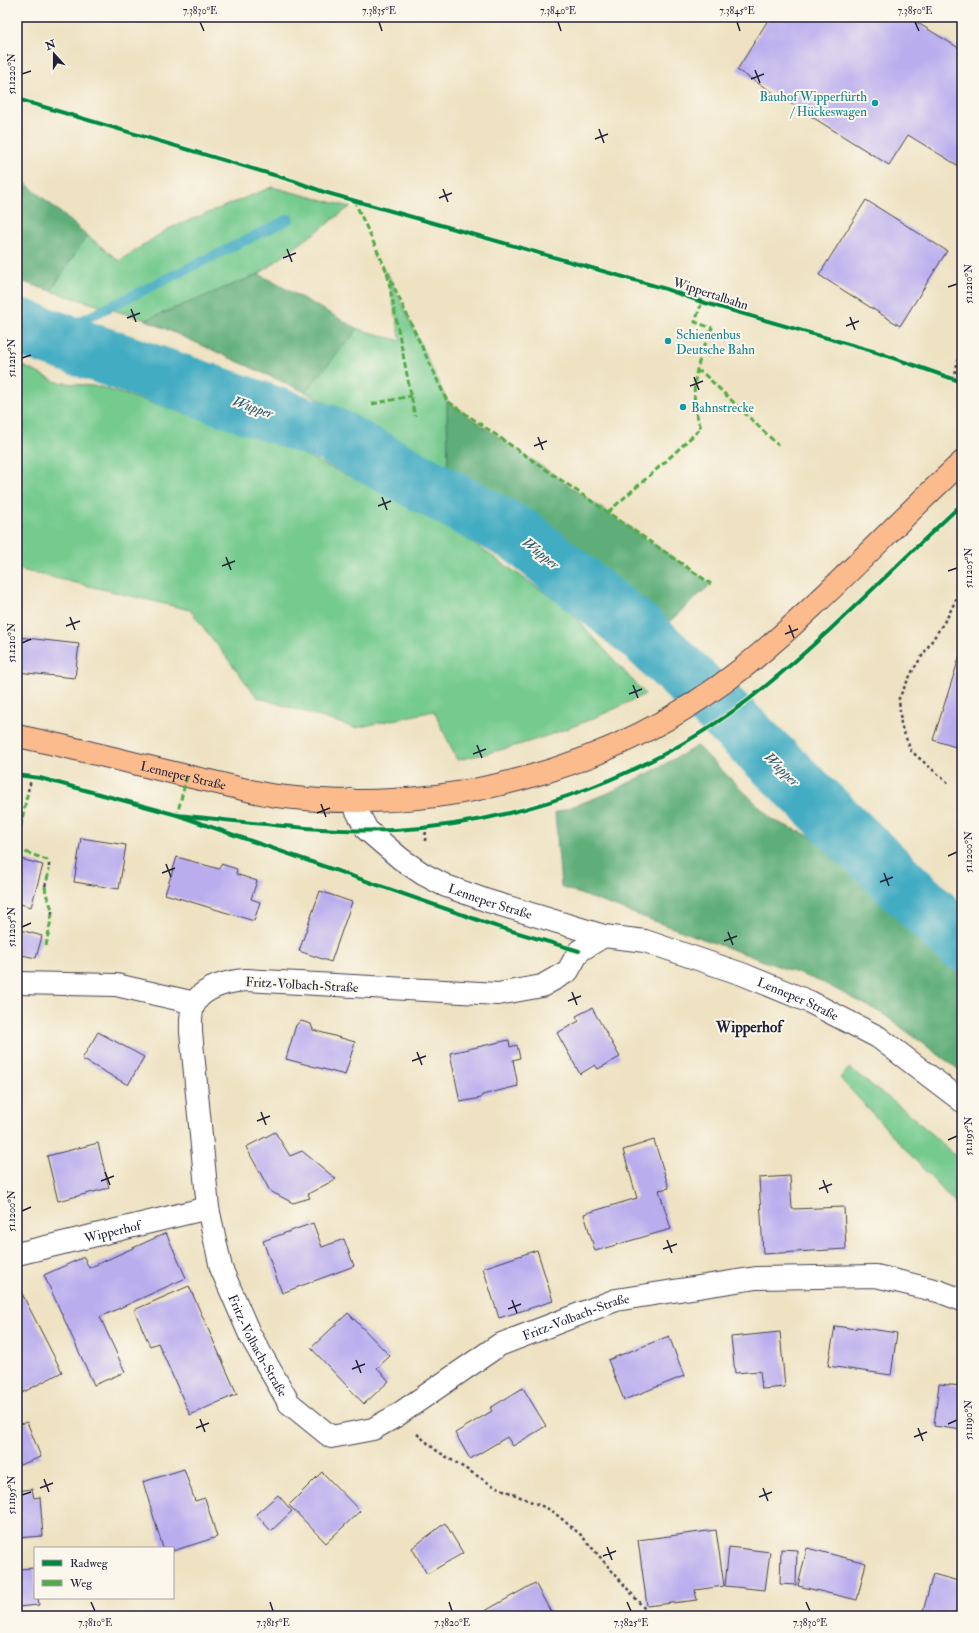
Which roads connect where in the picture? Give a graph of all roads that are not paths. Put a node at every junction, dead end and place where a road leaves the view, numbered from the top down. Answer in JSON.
{"nodes":[{"id":1,"x":962,"y":462,"type":"edge"},
{"id":2,"x":17,"y":736,"type":"edge"},
{"id":3,"x":351,"y":800,"type":"junction"},
{"id":4,"x":604,"y":936,"type":"junction"},
{"id":5,"x":17,"y":983,"type":"edge"},
{"id":6,"x":195,"y":1003,"type":"junction"},
{"id":7,"x":962,"y":1101,"type":"edge"},
{"id":8,"x":208,"y":1208,"type":"junction"},
{"id":9,"x":17,"y":1254,"type":"edge"},
{"id":10,"x":962,"y":1300,"type":"edge"}],
"edges":[{"from":1,"to":3,"type":"main road"},
{"from":2,"to":3,"type":"main road","name":"Lenneper Straße"},
{"from":3,"to":4,"type":"street","name":"Lenneper Straße"},
{"from":4,"to":6,"type":"street","name":"Fritz-Volbach-Straße"},
{"from":4,"to":7,"type":"street","name":"Lenneper Straße"},
{"from":5,"to":6,"type":"street"},
{"from":6,"to":8,"type":"street","name":"Fritz-Volbach-Straße"},
{"from":8,"to":9,"type":"street","name":"Wipperhof"},
{"from":8,"to":10,"type":"street","name":"Fritz-Volbach-Straße"}]}
